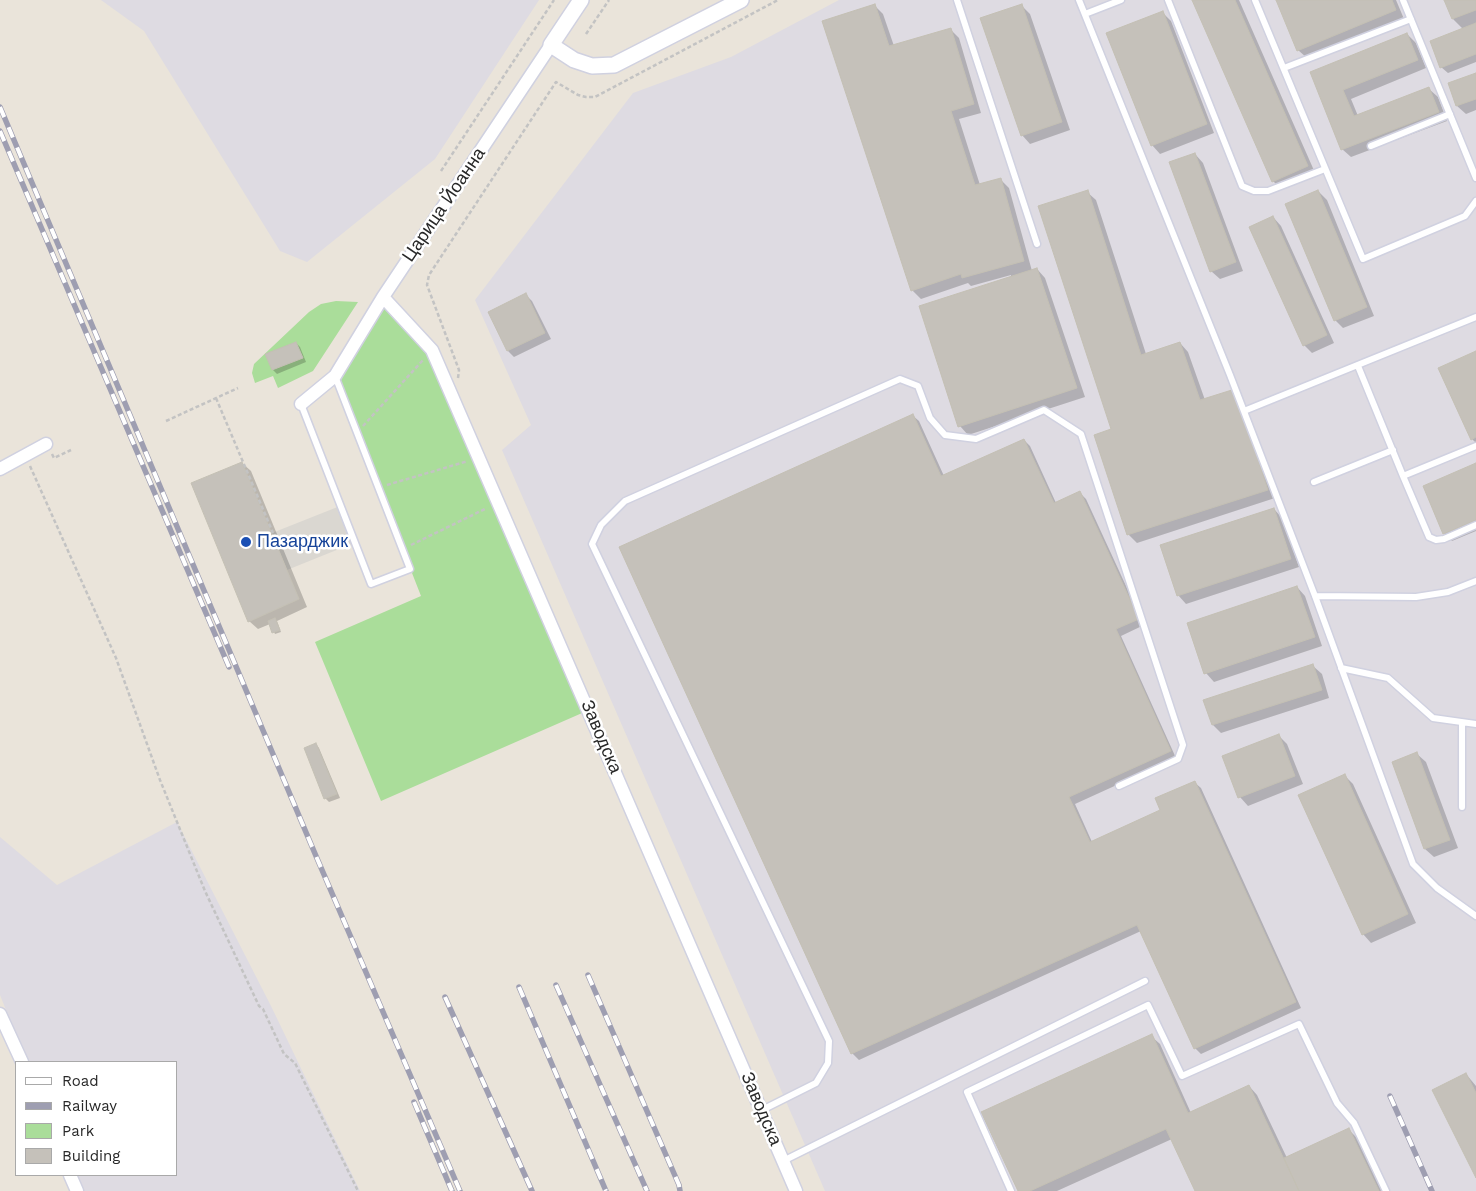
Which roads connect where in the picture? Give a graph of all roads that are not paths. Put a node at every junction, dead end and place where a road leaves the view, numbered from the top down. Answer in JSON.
{"nodes":[{"id":1,"x":581,"y":0,"type":"edge"},
{"id":2,"x":739,"y":0,"type":"edge"},
{"id":3,"x":957,"y":0,"type":"edge"},
{"id":4,"x":1079,"y":0,"type":"edge"},
{"id":5,"x":1121,"y":0,"type":"edge"},
{"id":6,"x":1168,"y":0,"type":"edge"},
{"id":7,"x":1255,"y":0,"type":"edge"},
{"id":8,"x":1403,"y":0,"type":"edge"},
{"id":9,"x":1085,"y":14,"type":"junction"},
{"id":10,"x":1411,"y":19,"type":"junction"},
{"id":11,"x":551,"y":45,"type":"junction"},
{"id":12,"x":1284,"y":68,"type":"junction"},
{"id":13,"x":1450,"y":114,"type":"junction"},
{"id":14,"x":1371,"y":146,"type":"dead end"},
{"id":15,"x":1325,"y":169,"type":"junction"},
{"id":16,"x":1476,"y":178,"type":"edge"},
{"id":17,"x":1476,"y":201,"type":"edge"},
{"id":18,"x":1037,"y":244,"type":"dead end"},
{"id":19,"x":383,"y":297,"type":"junction"},
{"id":20,"x":1476,"y":317,"type":"edge"},
{"id":21,"x":1358,"y":366,"type":"junction"},
{"id":22,"x":335,"y":376,"type":"junction"},
{"id":23,"x":301,"y":404,"type":"joint"},
{"id":24,"x":1244,"y":411,"type":"junction"},
{"id":25,"x":46,"y":444,"type":"road end"},
{"id":26,"x":1476,"y":446,"type":"edge"},
{"id":27,"x":1393,"y":450,"type":"junction"},
{"id":28,"x":0,"y":470,"type":"edge"},
{"id":29,"x":1404,"y":476,"type":"junction"},
{"id":30,"x":1314,"y":482,"type":"dead end"},
{"id":31,"x":1476,"y":525,"type":"edge"},
{"id":32,"x":1476,"y":581,"type":"edge"},
{"id":33,"x":1315,"y":596,"type":"junction"},
{"id":34,"x":1341,"y":668,"type":"junction"},
{"id":35,"x":1462,"y":723,"type":"junction"},
{"id":36,"x":1476,"y":724,"type":"edge"},
{"id":37,"x":1119,"y":786,"type":"dead end"},
{"id":38,"x":1462,"y":807,"type":"dead end"},
{"id":39,"x":1476,"y":916,"type":"edge"},
{"id":40,"x":1145,"y":981,"type":"dead end"},
{"id":41,"x":0,"y":1014,"type":"edge"},
{"id":42,"x":22,"y":1061,"type":"edge"},
{"id":43,"x":762,"y":1110,"type":"junction"},
{"id":44,"x":783,"y":1161,"type":"junction"},
{"id":45,"x":70,"y":1176,"type":"edge"},
{"id":46,"x":77,"y":1191,"type":"edge"},
{"id":47,"x":796,"y":1191,"type":"edge"},
{"id":48,"x":1011,"y":1191,"type":"edge"},
{"id":49,"x":1386,"y":1191,"type":"edge"}],
"edges":[{"from":1,"to":11,"type":"street","name":"Царица Йоанна"},
{"from":2,"to":11,"type":"street"},
{"from":3,"to":18,"type":"lane"},
{"from":4,"to":9,"type":"lane"},
{"from":5,"to":9,"type":"lane"},
{"from":6,"to":15,"type":"lane"},
{"from":7,"to":12,"type":"lane"},
{"from":8,"to":10,"type":"lane"},
{"from":9,"to":24,"type":"lane"},
{"from":10,"to":12,"type":"lane"},
{"from":10,"to":13,"type":"lane"},
{"from":11,"to":19,"type":"street","name":"Царица Йоанна"},
{"from":12,"to":15,"type":"lane"},
{"from":13,"to":14,"type":"lane"},
{"from":13,"to":16,"type":"lane"},
{"from":15,"to":17,"type":"lane"},
{"from":19,"to":22,"type":"street","name":"Царица Йоанна"},
{"from":19,"to":43,"type":"street","name":"Заводска"},
{"from":20,"to":21,"type":"lane"},
{"from":21,"to":24,"type":"lane"},
{"from":21,"to":27,"type":"lane"},
{"from":22,"to":23,"type":"street","name":"Царица Йоанна"},
{"from":22,"to":23,"type":"lane"},
{"from":24,"to":33,"type":"lane"},
{"from":25,"to":28,"type":"street"},
{"from":26,"to":29,"type":"lane"},
{"from":27,"to":29,"type":"lane"},
{"from":27,"to":30,"type":"lane"},
{"from":29,"to":31,"type":"lane"},
{"from":32,"to":33,"type":"lane"},
{"from":33,"to":34,"type":"lane"},
{"from":34,"to":35,"type":"lane"},
{"from":34,"to":39,"type":"lane"},
{"from":35,"to":36,"type":"lane"},
{"from":35,"to":38,"type":"lane"},
{"from":37,"to":43,"type":"lane"},
{"from":40,"to":44,"type":"lane"},
{"from":41,"to":42,"type":"street"},
{"from":43,"to":44,"type":"street","name":"Заводска"},
{"from":44,"to":47,"type":"street","name":"Заводска"},
{"from":45,"to":46,"type":"street"},
{"from":48,"to":49,"type":"lane"}]}
